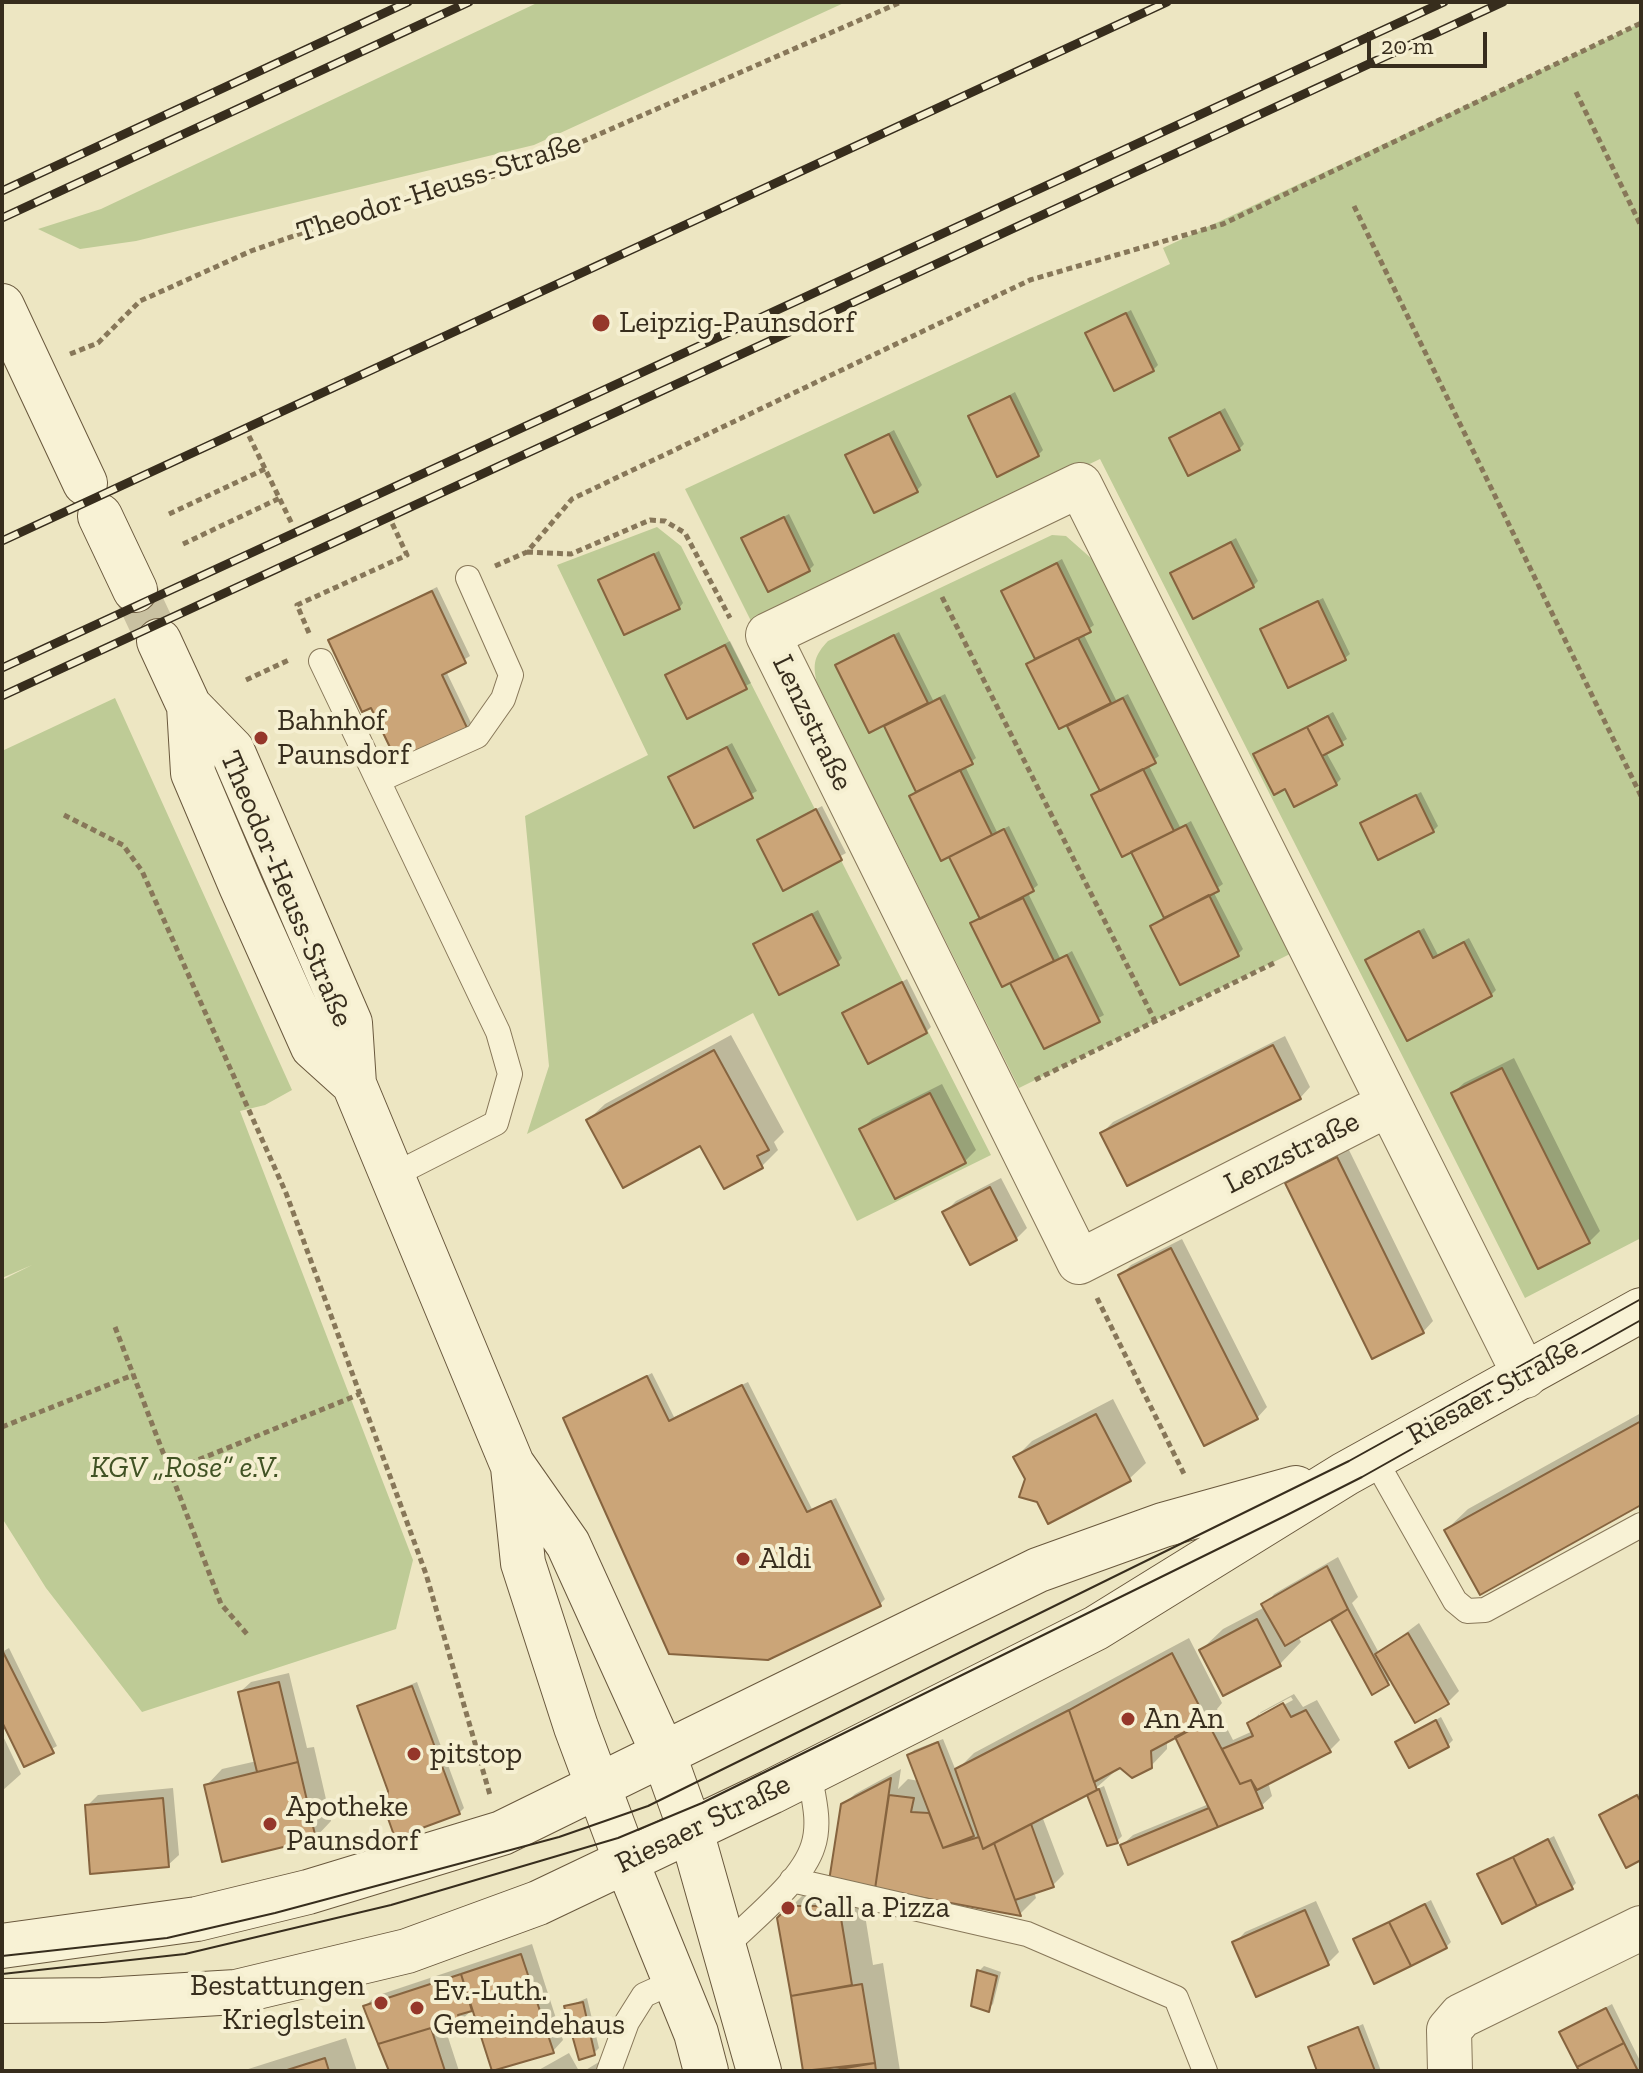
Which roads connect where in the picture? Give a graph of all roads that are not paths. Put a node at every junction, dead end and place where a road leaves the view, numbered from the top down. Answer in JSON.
{"nodes":[{"id":1,"x":2,"y":306,"type":"edge"},
{"id":2,"x":468,"y":578,"type":"road end"},
{"id":3,"x":135,"y":590,"type":"tunnel mouth"},
{"id":4,"x":159,"y":641,"type":"tunnel mouth"},
{"id":5,"x":321,"y":661,"type":"road end"},
{"id":6,"x":379,"y":780,"type":"junction"},
{"id":7,"x":1387,"y":1105,"type":"junction"},
{"id":8,"x":394,"y":1175,"type":"junction"},
{"id":9,"x":1641,"y":1310,"type":"edge"},
{"id":10,"x":1525,"y":1376,"type":"junction"},
{"id":11,"x":512,"y":1464,"type":"junction"},
{"id":12,"x":1360,"y":1466,"type":"junction"},
{"id":13,"x":1641,"y":1525,"type":"edge"},
{"id":14,"x":663,"y":1753,"type":"junction"},
{"id":15,"x":809,"y":1772,"type":"junction"},
{"id":16,"x":600,"y":1785,"type":"junction"},
{"id":17,"x":691,"y":1831,"type":"junction"},
{"id":18,"x":626,"y":1861,"type":"junction"},
{"id":19,"x":792,"y":1880,"type":"junction"},
{"id":20,"x":1641,"y":1928,"type":"edge"},
{"id":21,"x":2,"y":1946,"type":"edge"},
{"id":22,"x":723,"y":1949,"type":"junction"},
{"id":23,"x":675,"y":1981,"type":"junction"},
{"id":24,"x":2,"y":2001,"type":"edge"},
{"id":25,"x":1448,"y":2060,"type":"edge"},
{"id":26,"x":609,"y":2071,"type":"edge"},
{"id":27,"x":706,"y":2071,"type":"edge"},
{"id":28,"x":759,"y":2071,"type":"edge"},
{"id":29,"x":1205,"y":2071,"type":"edge"}],
"edges":[{"from":1,"to":3,"type":"main road"},
{"from":2,"to":6,"type":"lane"},
{"from":4,"to":8,"type":"main road","name":"Theodor-Heuss-Straße"},
{"from":5,"to":6,"type":"lane"},
{"from":6,"to":8,"type":"lane"},
{"from":7,"to":7,"type":"main road","name":"Lenzstraße"},
{"from":7,"to":10,"type":"main road","name":"Lenzstraße"},
{"from":8,"to":11,"type":"main road","name":"Theodor-Heuss-Straße"},
{"from":9,"to":10,"type":"main road","name":"Riesaer Straße"},
{"from":10,"to":12,"type":"main road","name":"Riesaer Straße"},
{"from":11,"to":14,"type":"main road","name":"Theodor-Heuss-Straße"},
{"from":11,"to":16,"type":"main road","name":"Theodor-Heuss-Straße"},
{"from":12,"to":13,"type":"lane"},
{"from":12,"to":14,"type":"main road","name":"Riesaer Straße"},
{"from":12,"to":15,"type":"main road","name":"Riesaer Straße"},
{"from":14,"to":16,"type":"main road","name":"Riesaer Straße"},
{"from":14,"to":17,"type":"main road","name":"Theodor-Heuss-Straße"},
{"from":15,"to":17,"type":"main road","name":"Riesaer Straße"},
{"from":15,"to":19,"type":"lane"},
{"from":16,"to":18,"type":"main road","name":"Theodor-Heuss-Straße"},
{"from":16,"to":21,"type":"main road","name":"Riesaer Straße"},
{"from":17,"to":18,"type":"main road","name":"Riesaer Straße"},
{"from":17,"to":22,"type":"main road","name":"Theodor-Heuss-Straße"},
{"from":18,"to":23,"type":"main road","name":"Theodor-Heuss-Straße"},
{"from":18,"to":24,"type":"main road","name":"Riesaer Straße"},
{"from":19,"to":22,"type":"lane"},
{"from":19,"to":29,"type":"lane"},
{"from":20,"to":25,"type":"main road"},
{"from":22,"to":28,"type":"main road","name":"Theodor-Heuss-Straße"},
{"from":23,"to":26,"type":"lane"},
{"from":23,"to":27,"type":"main road","name":"Theodor-Heuss-Straße"}]}
